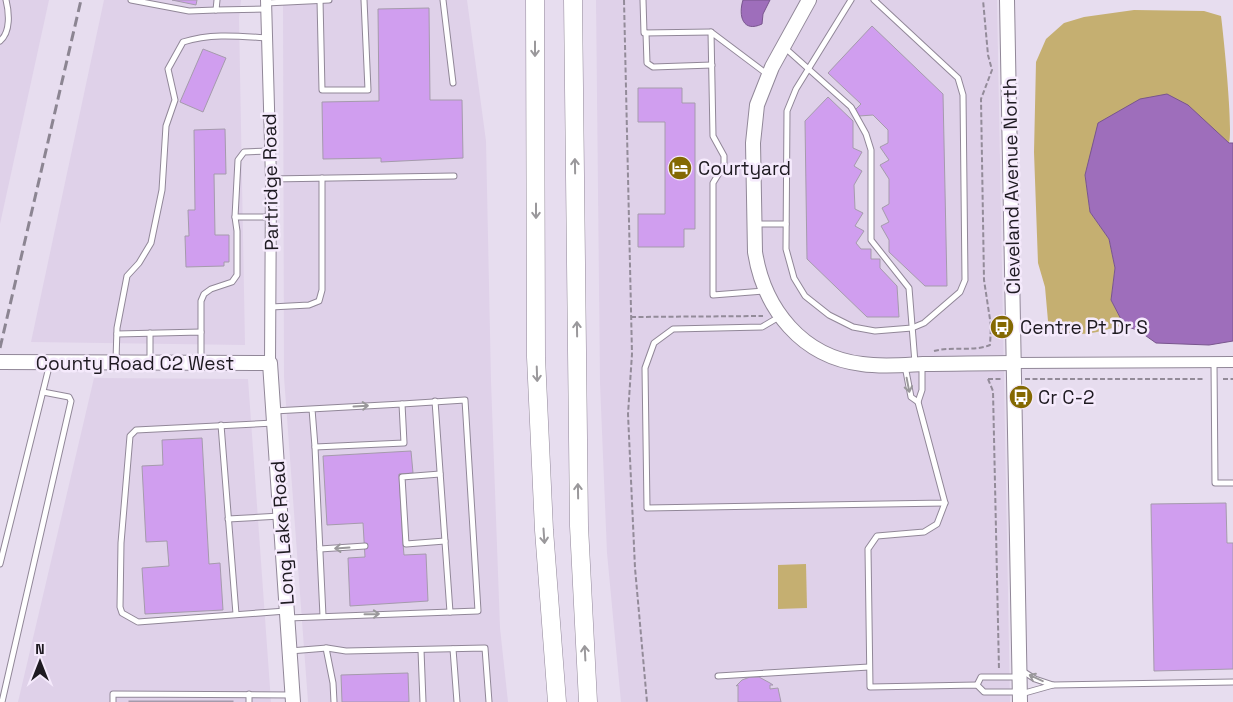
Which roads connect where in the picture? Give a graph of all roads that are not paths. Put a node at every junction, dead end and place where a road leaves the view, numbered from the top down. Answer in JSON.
{"nodes":[{"id":1,"x":6,"y":0,"type":"edge"},
{"id":2,"x":131,"y":0,"type":"edge"},
{"id":3,"x":217,"y":0,"type":"edge"},
{"id":4,"x":319,"y":0,"type":"edge"},
{"id":5,"x":329,"y":0,"type":"edge"},
{"id":6,"x":364,"y":0,"type":"edge"},
{"id":7,"x":443,"y":0,"type":"edge"},
{"id":8,"x":535,"y":0,"type":"edge"},
{"id":9,"x":573,"y":0,"type":"edge"},
{"id":10,"x":643,"y":0,"type":"edge"},
{"id":11,"x":809,"y":0,"type":"edge"},
{"id":12,"x":851,"y":0,"type":"edge"},
{"id":13,"x":874,"y":0,"type":"edge"},
{"id":14,"x":1007,"y":0,"type":"edge"},
{"id":15,"x":266,"y":4,"type":"edge"},
{"id":16,"x":216,"y":10,"type":"junction"},
{"id":17,"x":711,"y":32,"type":"junction"},
{"id":18,"x":646,"y":33,"type":"junction"},
{"id":19,"x":267,"y":38,"type":"junction"},
{"id":20,"x":0,"y":41,"type":"edge"},
{"id":21,"x":783,"y":47,"type":"junction"},
{"id":22,"x":712,"y":65,"type":"junction"},
{"id":23,"x":809,"y":68,"type":"junction"},
{"id":24,"x":768,"y":76,"type":"junction"},
{"id":25,"x":452,"y":83,"type":"dead end"},
{"id":26,"x":270,"y":151,"type":"junction"},
{"id":27,"x":454,"y":176,"type":"dead end"},
{"id":28,"x":322,"y":178,"type":"junction"},
{"id":29,"x":271,"y":179,"type":"junction"},
{"id":30,"x":235,"y":217,"type":"junction"},
{"id":31,"x":271,"y":217,"type":"junction"},
{"id":32,"x":755,"y":224,"type":"junction"},
{"id":33,"x":786,"y":224,"type":"junction"},
{"id":34,"x":765,"y":291,"type":"junction"},
{"id":35,"x":271,"y":307,"type":"junction"},
{"id":36,"x":780,"y":317,"type":"junction"},
{"id":37,"x":912,"y":328,"type":"junction"},
{"id":38,"x":201,"y":332,"type":"junction"},
{"id":39,"x":150,"y":333,"type":"junction"},
{"id":40,"x":117,"y":334,"type":"junction"},
{"id":41,"x":914,"y":361,"type":"junction"},
{"id":42,"x":0,"y":362,"type":"edge"},
{"id":43,"x":50,"y":362,"type":"junction"},
{"id":44,"x":1214,"y":362,"type":"junction"},
{"id":45,"x":1233,"y":362,"type":"edge"},
{"id":46,"x":116,"y":363,"type":"junction"},
{"id":47,"x":150,"y":363,"type":"junction"},
{"id":48,"x":201,"y":363,"type":"junction"},
{"id":49,"x":1014,"y":363,"type":"junction"},
{"id":50,"x":270,"y":364,"type":"junction"},
{"id":51,"x":43,"y":392,"type":"junction"},
{"id":52,"x":435,"y":401,"type":"junction"},
{"id":53,"x":918,"y":402,"type":"junction"},
{"id":54,"x":402,"y":404,"type":"junction"},
{"id":55,"x":312,"y":409,"type":"junction"},
{"id":56,"x":274,"y":417,"type":"junction"},
{"id":57,"x":221,"y":425,"type":"junction"},
{"id":58,"x":315,"y":447,"type":"junction"},
{"id":59,"x":440,"y":474,"type":"junction"},
{"id":60,"x":1233,"y":483,"type":"edge"},
{"id":61,"x":945,"y":503,"type":"junction"},
{"id":62,"x":281,"y":516,"type":"junction"},
{"id":63,"x":228,"y":519,"type":"junction"},
{"id":64,"x":445,"y":541,"type":"junction"},
{"id":65,"x":365,"y":546,"type":"dead end"},
{"id":66,"x":320,"y":549,"type":"junction"},
{"id":67,"x":0,"y":564,"type":"edge"},
{"id":68,"x":450,"y":612,"type":"junction"},
{"id":69,"x":236,"y":614,"type":"junction"},
{"id":70,"x":287,"y":614,"type":"junction"},
{"id":71,"x":323,"y":616,"type":"junction"},
{"id":72,"x":326,"y":648,"type":"junction"},
{"id":73,"x":453,"y":649,"type":"junction"},
{"id":74,"x":421,"y":650,"type":"junction"},
{"id":75,"x":290,"y":651,"type":"junction"},
{"id":76,"x":869,"y":667,"type":"junction"},
{"id":77,"x":1020,"y":673,"type":"junction"},
{"id":78,"x":718,"y":676,"type":"dead end"},
{"id":79,"x":1233,"y":682,"type":"edge"},
{"id":80,"x":1053,"y":684,"type":"junction"},
{"id":81,"x":977,"y":685,"type":"junction"},
{"id":82,"x":249,"y":694,"type":"junction"},
{"id":83,"x":1020,"y":696,"type":"edge"},
{"id":84,"x":293,"y":698,"type":"edge"},
{"id":85,"x":2,"y":702,"type":"edge"},
{"id":86,"x":113,"y":702,"type":"edge"},
{"id":87,"x":249,"y":702,"type":"edge"},
{"id":88,"x":334,"y":702,"type":"edge"},
{"id":89,"x":423,"y":702,"type":"edge"},
{"id":90,"x":457,"y":702,"type":"edge"},
{"id":91,"x":489,"y":702,"type":"edge"},
{"id":92,"x":557,"y":702,"type":"edge"},
{"id":93,"x":588,"y":702,"type":"edge"}],
"edges":[{"from":1,"to":20,"type":"lane"},
{"from":2,"to":16,"type":"lane"},
{"from":3,"to":16,"type":"lane"},
{"from":4,"to":5,"type":"lane"},
{"from":4,"to":6,"type":"lane"},
{"from":4,"to":15,"type":"lane"},
{"from":7,"to":25,"type":"lane"},
{"from":8,"to":92,"type":"highway","one_way":true},
{"from":93,"to":9,"type":"highway","one_way":true},
{"from":10,"to":18,"type":"lane"},
{"from":11,"to":21,"type":"street"},
{"from":12,"to":23,"type":"lane"},
{"from":13,"to":37,"type":"lane"},
{"from":14,"to":49,"type":"street","name":"Cleveland Avenue North"},
{"from":15,"to":16,"type":"lane"},
{"from":15,"to":19,"type":"street","name":"Partridge Road"},
{"from":17,"to":18,"type":"lane"},
{"from":17,"to":22,"type":"lane"},
{"from":17,"to":24,"type":"lane"},
{"from":18,"to":22,"type":"lane"},
{"from":19,"to":26,"type":"street","name":"Partridge Road"},
{"from":19,"to":40,"type":"lane"},
{"from":21,"to":23,"type":"lane"},
{"from":21,"to":24,"type":"street"},
{"from":22,"to":34,"type":"lane"},
{"from":23,"to":33,"type":"lane"},
{"from":23,"to":37,"type":"lane"},
{"from":24,"to":32,"type":"street"},
{"from":26,"to":29,"type":"street","name":"Partridge Road"},
{"from":26,"to":30,"type":"lane"},
{"from":27,"to":28,"type":"lane"},
{"from":28,"to":29,"type":"lane"},
{"from":28,"to":35,"type":"lane"},
{"from":29,"to":31,"type":"street","name":"Partridge Road"},
{"from":30,"to":31,"type":"lane"},
{"from":30,"to":38,"type":"lane"},
{"from":31,"to":35,"type":"street","name":"Partridge Road"},
{"from":32,"to":33,"type":"lane"},
{"from":32,"to":34,"type":"street"},
{"from":33,"to":37,"type":"lane"},
{"from":34,"to":36,"type":"street"},
{"from":35,"to":50,"type":"street","name":"Partridge Road"},
{"from":36,"to":41,"type":"street"},
{"from":36,"to":61,"type":"lane"},
{"from":37,"to":41,"type":"lane"},
{"from":38,"to":39,"type":"lane"},
{"from":38,"to":48,"type":"lane"},
{"from":39,"to":40,"type":"lane"},
{"from":39,"to":47,"type":"lane"},
{"from":40,"to":46,"type":"lane"},
{"from":41,"to":49,"type":"street"},
{"from":41,"to":53,"type":"lane"},
{"from":41,"to":53,"type":"lane","one_way":true},
{"from":42,"to":43,"type":"street","name":"County Road C2 West"},
{"from":43,"to":46,"type":"street","name":"County Road C2 West"},
{"from":43,"to":51,"type":"lane"},
{"from":44,"to":45,"type":"street"},
{"from":44,"to":49,"type":"street"},
{"from":44,"to":60,"type":"lane"},
{"from":46,"to":47,"type":"street","name":"County Road C2 West"},
{"from":47,"to":48,"type":"street","name":"County Road C2 West"},
{"from":48,"to":50,"type":"street","name":"County Road C2 West"},
{"from":49,"to":77,"type":"street","name":"Cleveland Avenue North"},
{"from":50,"to":56,"type":"street","name":"Long Lake Road"},
{"from":51,"to":67,"type":"lane"},
{"from":51,"to":85,"type":"lane"},
{"from":52,"to":54,"type":"lane"},
{"from":52,"to":59,"type":"lane"},
{"from":52,"to":68,"type":"lane"},
{"from":53,"to":61,"type":"lane"},
{"from":55,"to":54,"type":"lane","one_way":true},
{"from":54,"to":58,"type":"lane"},
{"from":55,"to":56,"type":"lane"},
{"from":55,"to":58,"type":"lane"},
{"from":56,"to":57,"type":"lane"},
{"from":56,"to":62,"type":"street","name":"Long Lake Road"},
{"from":57,"to":63,"type":"lane"},
{"from":57,"to":69,"type":"lane"},
{"from":58,"to":66,"type":"lane"},
{"from":59,"to":64,"type":"lane"},
{"from":59,"to":64,"type":"lane"},
{"from":61,"to":76,"type":"lane"},
{"from":62,"to":63,"type":"lane"},
{"from":62,"to":70,"type":"street","name":"Long Lake Road"},
{"from":63,"to":69,"type":"lane"},
{"from":64,"to":68,"type":"lane"},
{"from":65,"to":66,"type":"lane","one_way":true},
{"from":66,"to":71,"type":"lane"},
{"from":71,"to":68,"type":"lane","one_way":true},
{"from":69,"to":70,"type":"lane"},
{"from":70,"to":71,"type":"lane"},
{"from":70,"to":75,"type":"street","name":"Long Lake Road"},
{"from":72,"to":74,"type":"lane"},
{"from":72,"to":75,"type":"lane"},
{"from":72,"to":88,"type":"lane"},
{"from":73,"to":74,"type":"lane"},
{"from":73,"to":90,"type":"lane"},
{"from":73,"to":91,"type":"lane"},
{"from":74,"to":89,"type":"lane"},
{"from":75,"to":84,"type":"street","name":"Long Lake Road"},
{"from":76,"to":78,"type":"lane"},
{"from":76,"to":81,"type":"lane"},
{"from":80,"to":77,"type":"lane","one_way":true},
{"from":77,"to":81,"type":"lane"},
{"from":77,"to":83,"type":"street","name":"Cleveland Avenue North"},
{"from":79,"to":80,"type":"lane"},
{"from":80,"to":83,"type":"lane"},
{"from":81,"to":83,"type":"lane"},
{"from":82,"to":84,"type":"lane"},
{"from":82,"to":86,"type":"lane"},
{"from":82,"to":87,"type":"lane"}]}
